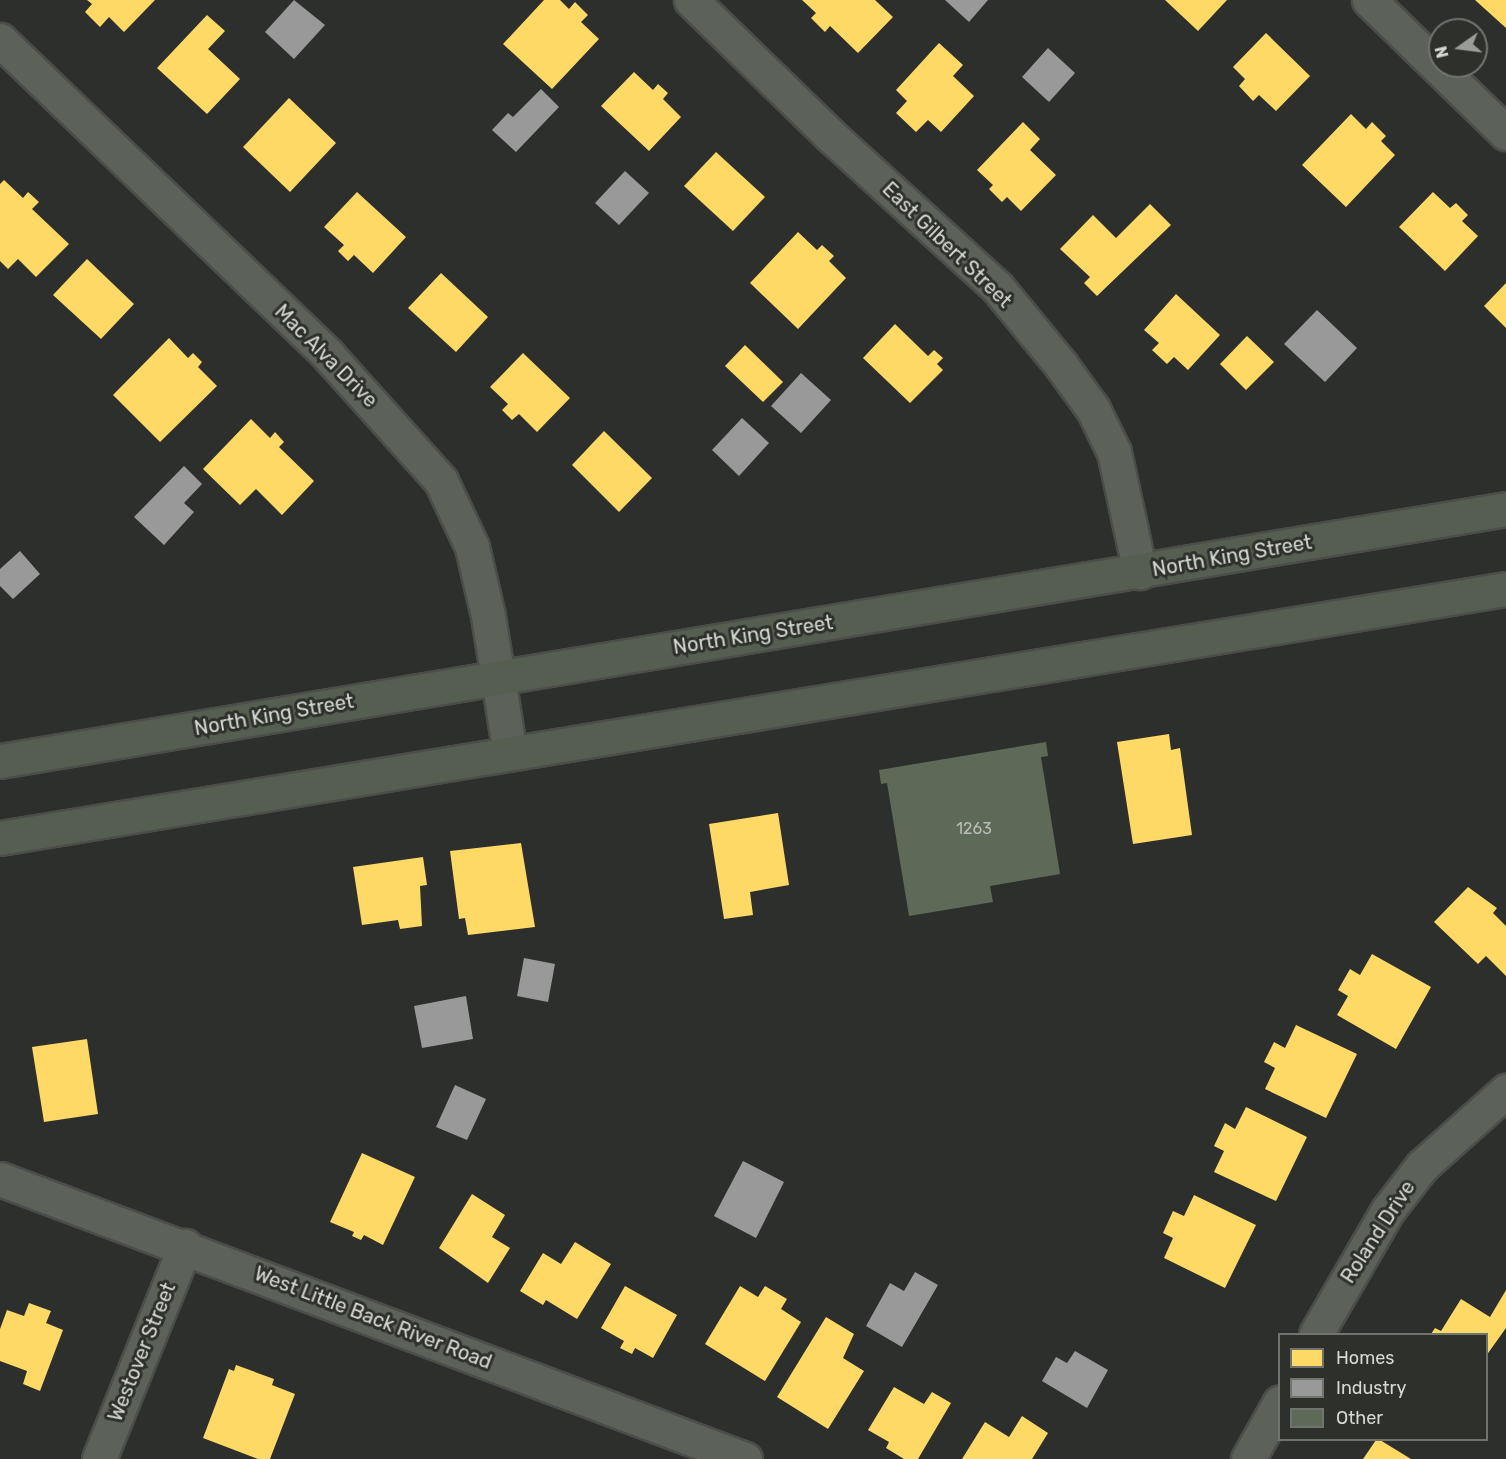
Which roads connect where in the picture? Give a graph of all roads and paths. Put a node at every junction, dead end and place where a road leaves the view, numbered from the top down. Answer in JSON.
{"nodes":[{"id":1,"x":691,"y":0,"type":"edge"},
{"id":2,"x":1369,"y":0,"type":"edge"},
{"id":3,"x":0,"y":40,"type":"edge"},
{"id":4,"x":1506,"y":133,"type":"edge"},
{"id":5,"x":1506,"y":509,"type":"edge"},
{"id":6,"x":1140,"y":572,"type":"junction"},
{"id":7,"x":1506,"y":590,"type":"edge"},
{"id":8,"x":498,"y":678,"type":"junction"},
{"id":9,"x":510,"y":753,"type":"junction"},
{"id":10,"x":0,"y":761,"type":"edge"},
{"id":11,"x":0,"y":838,"type":"edge"},
{"id":12,"x":1506,"y":1091,"type":"edge"},
{"id":13,"x":0,"y":1179,"type":"edge"},
{"id":14,"x":185,"y":1246,"type":"junction"},
{"id":15,"x":1318,"y":1333,"type":"edge"},
{"id":16,"x":1278,"y":1406,"type":"edge"},
{"id":17,"x":99,"y":1459,"type":"edge"},
{"id":18,"x":745,"y":1459,"type":"edge"},
{"id":19,"x":1248,"y":1459,"type":"edge"}],
"edges":[{"from":1,"to":6,"type":"street","name":"East Gilbert Street"},
{"from":2,"to":4,"type":"street"},
{"from":3,"to":8,"type":"street","name":"Mac Alva Drive"},
{"from":5,"to":6,"type":"main road","name":"North King Street"},
{"from":6,"to":8,"type":"main road","name":"North King Street"},
{"from":7,"to":9,"type":"main road"},
{"from":8,"to":9,"type":"street","name":"Mac Alva Drive"},
{"from":8,"to":10,"type":"main road","name":"North King Street"},
{"from":9,"to":11,"type":"main road"},
{"from":12,"to":15,"type":"street","name":"Roland Drive"},
{"from":13,"to":14,"type":"street","name":"West Little Back River Road"},
{"from":14,"to":17,"type":"street","name":"Westover Street"},
{"from":14,"to":18,"type":"street","name":"West Little Back River Road"},
{"from":16,"to":19,"type":"street"}]}
